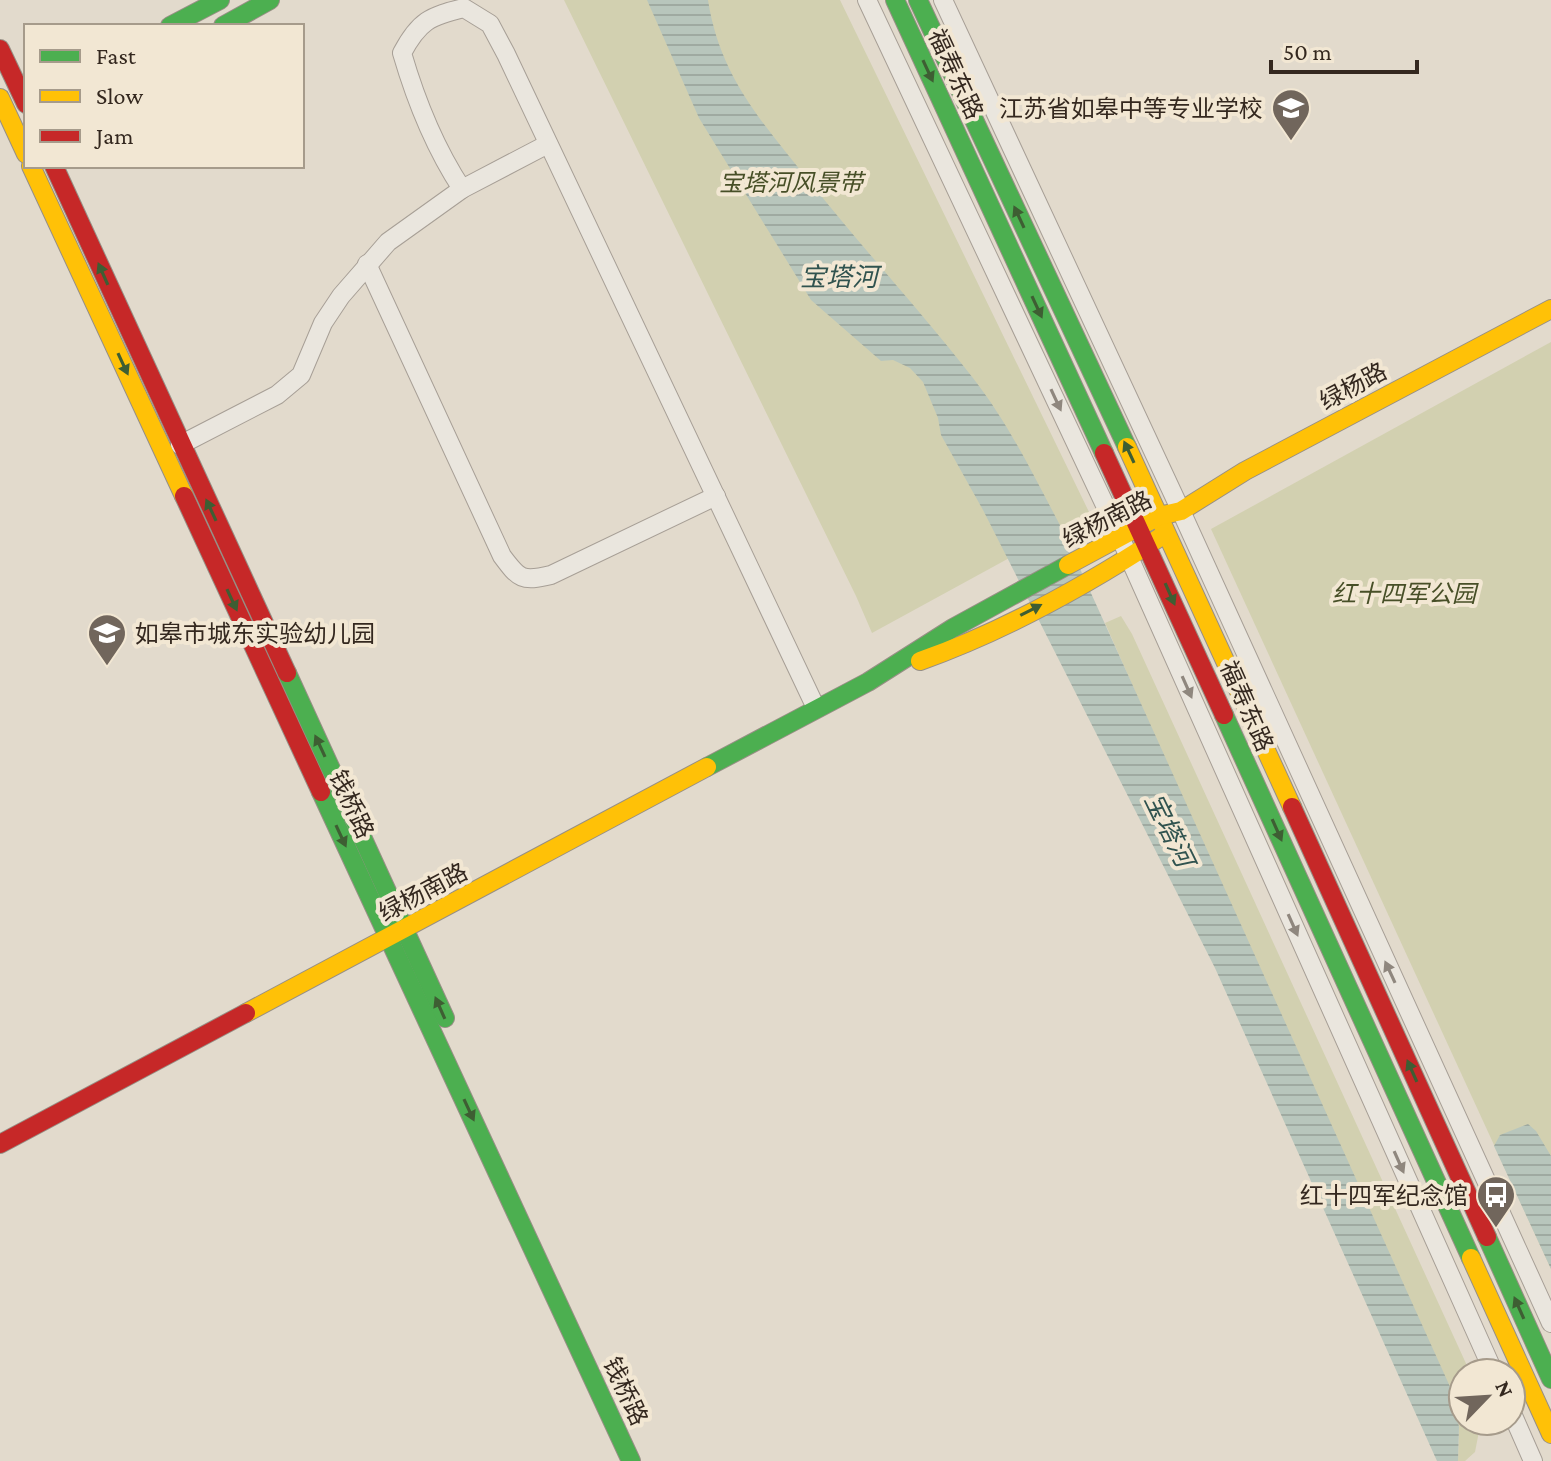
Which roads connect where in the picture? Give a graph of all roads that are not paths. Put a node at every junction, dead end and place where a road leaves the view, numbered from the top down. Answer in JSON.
{"nodes":[{"id":1,"x":220,"y":0,"type":"edge"},
{"id":2,"x":270,"y":0,"type":"edge"},
{"id":3,"x":867,"y":0,"type":"edge"},
{"id":4,"x":895,"y":0,"type":"edge"},
{"id":5,"x":918,"y":0,"type":"edge"},
{"id":6,"x":943,"y":0,"type":"edge"},
{"id":7,"x":174,"y":24,"type":"edge"},
{"id":8,"x":227,"y":24,"type":"edge"},
{"id":9,"x":0,"y":49,"type":"edge"},
{"id":10,"x":24,"y":100,"type":"edge"},
{"id":11,"x":24,"y":105,"type":"edge"},
{"id":12,"x":3,"y":111,"type":"edge"},
{"id":13,"x":24,"y":143,"type":"edge"},
{"id":14,"x":548,"y":144,"type":"junction"},
{"id":15,"x":0,"y":152,"type":"edge"},
{"id":16,"x":32,"y":168,"type":"edge"},
{"id":17,"x":55,"y":168,"type":"edge"},
{"id":18,"x":462,"y":189,"type":"junction"},
{"id":19,"x":367,"y":264,"type":"junction"},
{"id":20,"x":1551,"y":309,"type":"edge"},
{"id":21,"x":180,"y":445,"type":"junction"},
{"id":22,"x":716,"y":496,"type":"junction"},
{"id":23,"x":1181,"y":511,"type":"junction"},
{"id":24,"x":1163,"y":524,"type":"junction"},
{"id":25,"x":1139,"y":526,"type":"junction"},
{"id":26,"x":1120,"y":537,"type":"junction"},
{"id":27,"x":1148,"y":547,"type":"junction"},
{"id":28,"x":1130,"y":559,"type":"junction"},
{"id":29,"x":868,"y":682,"type":"junction"},
{"id":30,"x":816,"y":708,"type":"junction"},
{"id":31,"x":405,"y":929,"type":"junction"},
{"id":32,"x":388,"y":938,"type":"junction"},
{"id":33,"x":0,"y":1144,"type":"edge"},
{"id":34,"x":1551,"y":1323,"type":"edge"},
{"id":35,"x":1487,"y":1357,"type":"edge"},
{"id":36,"x":1551,"y":1379,"type":"edge"},
{"id":37,"x":1551,"y":1434,"type":"edge"},
{"id":38,"x":1519,"y":1437,"type":"edge"},
{"id":39,"x":1551,"y":1441,"type":"edge"},
{"id":40,"x":1525,"y":1458,"type":"edge"},
{"id":41,"x":631,"y":1461,"type":"edge"},
{"id":42,"x":647,"y":1461,"type":"edge"}],
"edges":[{"from":1,"to":7,"type":"street"},
{"from":2,"to":8,"type":"street"},
{"from":3,"to":26,"type":"street","one_way":true},
{"from":4,"to":25,"type":"street","name":"福寿东路","one_way":true},
{"from":24,"to":5,"type":"street","name":"福寿东路","one_way":true},
{"from":6,"to":23,"type":"street"},
{"from":9,"to":10,"type":"street"},
{"from":11,"to":12,"type":"street"},
{"from":12,"to":13,"type":"street"},
{"from":13,"to":15,"type":"street"},
{"from":14,"to":18,"type":"street"},
{"from":14,"to":18,"type":"street"},
{"from":14,"to":22,"type":"street"},
{"from":16,"to":32,"type":"street","name":"钱桥路","one_way":true},
{"from":21,"to":17,"type":"street","name":"钱桥路","one_way":true},
{"from":18,"to":19,"type":"street"},
{"from":19,"to":21,"type":"street"},
{"from":19,"to":22,"type":"street"},
{"from":20,"to":23,"type":"street","name":"绿杨路"},
{"from":31,"to":21,"type":"street","name":"钱桥路","one_way":true},
{"from":22,"to":30,"type":"street"},
{"from":23,"to":24,"type":"street","name":"绿杨南路"},
{"from":34,"to":23,"type":"street","one_way":true},
{"from":24,"to":25,"type":"street","name":"绿杨南路"},
{"from":24,"to":27,"type":"street","name":"绿杨南路"},
{"from":36,"to":24,"type":"street","name":"福寿东路","one_way":true},
{"from":25,"to":26,"type":"street","name":"绿杨南路"},
{"from":25,"to":27,"type":"street","name":"福寿东路"},
{"from":26,"to":28,"type":"street"},
{"from":26,"to":29,"type":"street","name":"绿杨南路"},
{"from":27,"to":28,"type":"street","name":"绿杨南路"},
{"from":27,"to":37,"type":"street","name":"福寿东路","one_way":true},
{"from":29,"to":28,"type":"street","name":"绿杨南路","one_way":true},
{"from":28,"to":35,"type":"street","one_way":true},
{"from":29,"to":30,"type":"street","name":"绿杨南路"},
{"from":30,"to":31,"type":"street","name":"绿杨南路"},
{"from":31,"to":32,"type":"street","name":"绿杨南路"},
{"from":42,"to":31,"type":"street","name":"钱桥路","one_way":true},
{"from":32,"to":33,"type":"street","name":"绿杨南路"},
{"from":32,"to":41,"type":"street","name":"钱桥路","one_way":true},
{"from":38,"to":40,"type":"street"},
{"from":39,"to":40,"type":"street"}]}
